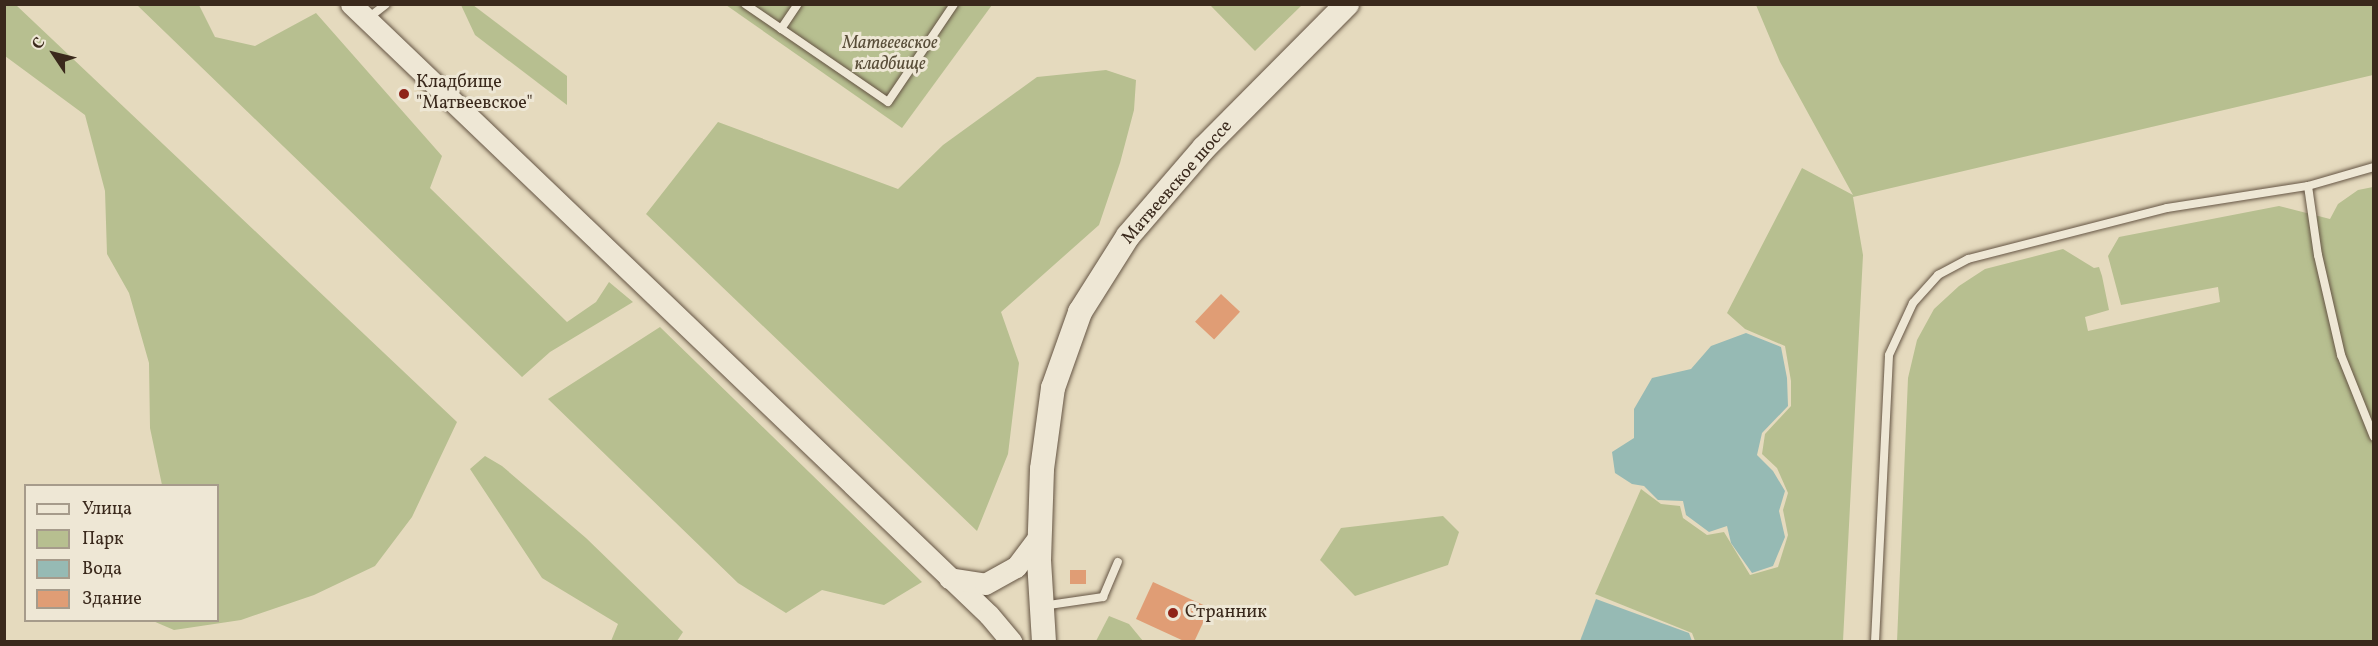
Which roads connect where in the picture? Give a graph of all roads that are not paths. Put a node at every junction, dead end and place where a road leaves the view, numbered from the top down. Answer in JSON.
{"nodes":[{"id":1,"x":351,"y":4,"type":"edge"},
{"id":2,"x":386,"y":4,"type":"edge"},
{"id":3,"x":745,"y":4,"type":"edge"},
{"id":4,"x":798,"y":4,"type":"edge"},
{"id":5,"x":954,"y":4,"type":"edge"},
{"id":6,"x":1347,"y":4,"type":"edge"},
{"id":7,"x":367,"y":20,"type":"junction"},
{"id":8,"x":781,"y":29,"type":"junction"},
{"id":9,"x":2373,"y":167,"type":"edge"},
{"id":10,"x":2308,"y":186,"type":"junction"},
{"id":11,"x":2373,"y":437,"type":"edge"},
{"id":12,"x":1039,"y":536,"type":"junction"},
{"id":13,"x":1118,"y":562,"type":"dead end"},
{"id":14,"x":949,"y":578,"type":"junction"},
{"id":15,"x":1042,"y":606,"type":"junction"},
{"id":16,"x":1012,"y":642,"type":"edge"},
{"id":17,"x":1044,"y":642,"type":"edge"},
{"id":18,"x":1875,"y":642,"type":"edge"}],
"edges":[{"from":1,"to":7,"type":"street"},
{"from":2,"to":7,"type":"lane"},
{"from":3,"to":8,"type":"lane"},
{"from":4,"to":8,"type":"lane"},
{"from":5,"to":8,"type":"lane"},
{"from":6,"to":12,"type":"main road","name":"Матвеевское шоссе"},
{"from":7,"to":14,"type":"street"},
{"from":9,"to":10,"type":"lane"},
{"from":10,"to":11,"type":"lane"},
{"from":10,"to":18,"type":"lane"},
{"from":12,"to":14,"type":"street"},
{"from":12,"to":15,"type":"main road","name":"Матвеевское шоссе"},
{"from":13,"to":15,"type":"lane"},
{"from":14,"to":16,"type":"street"},
{"from":15,"to":17,"type":"main road","name":"Матвеевское шоссе"}]}
